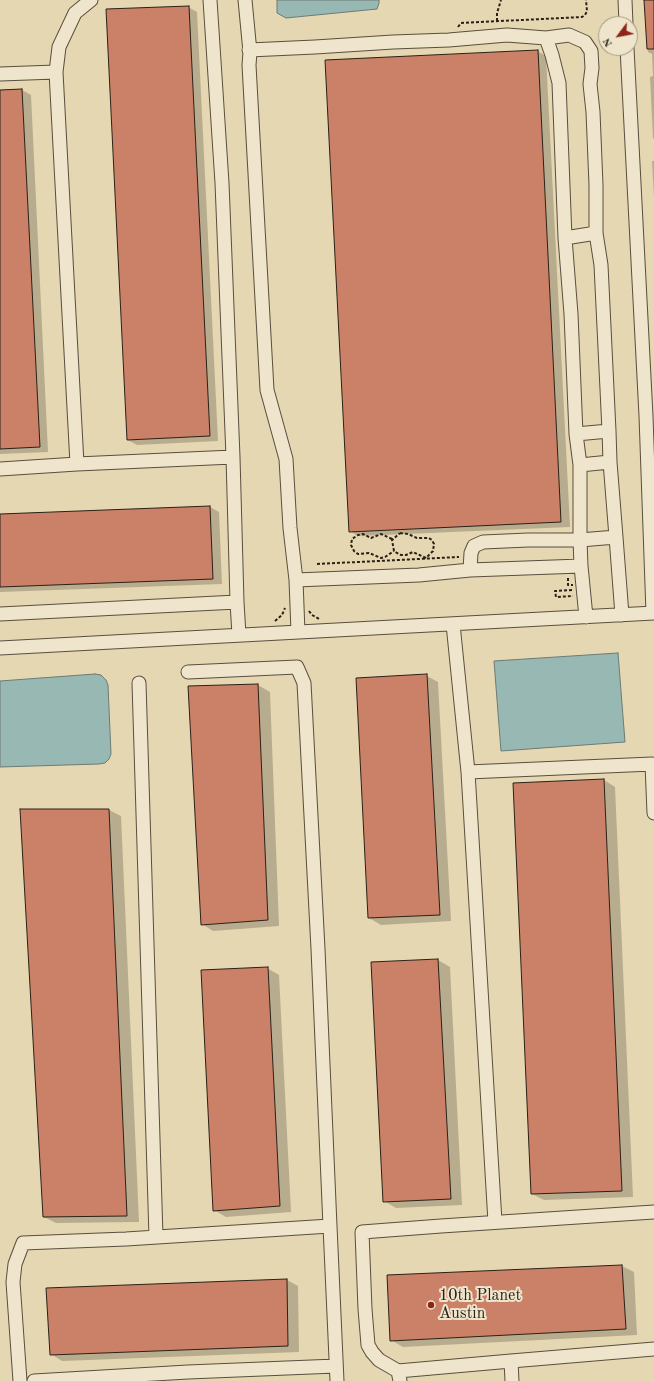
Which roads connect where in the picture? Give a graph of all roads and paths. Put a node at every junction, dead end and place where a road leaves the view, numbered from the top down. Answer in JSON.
{"nodes":[{"id":1,"x":91,"y":0,"type":"edge"},
{"id":2,"x":210,"y":0,"type":"edge"},
{"id":3,"x":244,"y":0,"type":"edge"},
{"id":4,"x":501,"y":0,"type":"edge"},
{"id":5,"x":586,"y":0,"type":"edge"},
{"id":6,"x":625,"y":0,"type":"edge"},
{"id":7,"x":626,"y":16,"type":"edge"},
{"id":8,"x":546,"y":38,"type":"junction"},
{"id":9,"x":249,"y":50,"type":"junction"},
{"id":10,"x":627,"y":56,"type":"edge"},
{"id":11,"x":56,"y":72,"type":"junction"},
{"id":12,"x":0,"y":74,"type":"edge"},
{"id":13,"x":596,"y":233,"type":"junction"},
{"id":14,"x":565,"y":238,"type":"junction"},
{"id":15,"x":609,"y":431,"type":"junction"},
{"id":16,"x":576,"y":434,"type":"junction"},
{"id":17,"x":650,"y":437,"type":"edge"},
{"id":18,"x":233,"y":457,"type":"junction"},
{"id":19,"x":610,"y":462,"type":"junction"},
{"id":20,"x":77,"y":464,"type":"junction"},
{"id":21,"x":580,"y":465,"type":"junction"},
{"id":22,"x":0,"y":469,"type":"edge"},
{"id":23,"x":616,"y":537,"type":"junction"},
{"id":24,"x":392,"y":540,"type":"junction"},
{"id":25,"x":580,"y":540,"type":"junction"},
{"id":26,"x":394,"y":551,"type":"junction"},
{"id":27,"x":464,"y":556,"type":"dead end"},
{"id":28,"x":426,"y":558,"type":"junction"},
{"id":29,"x":317,"y":564,"type":"dead end"},
{"id":30,"x":581,"y":566,"type":"junction"},
{"id":31,"x":653,"y":568,"type":"edge"},
{"id":32,"x":470,"y":570,"type":"junction"},
{"id":33,"x":567,"y":572,"type":"dead end"},
{"id":34,"x":296,"y":580,"type":"junction"},
{"id":35,"x":576,"y":584,"type":"dead end"},
{"id":36,"x":576,"y":590,"type":"dead end"},
{"id":37,"x":579,"y":596,"type":"dead end"},
{"id":38,"x":237,"y":602,"type":"junction"},
{"id":39,"x":285,"y":604,"type":"dead end"},
{"id":40,"x":308,"y":608,"type":"dead end"},
{"id":41,"x":653,"y":613,"type":"edge"},
{"id":42,"x":0,"y":614,"type":"edge"},
{"id":43,"x":622,"y":615,"type":"junction"},
{"id":44,"x":586,"y":617,"type":"junction"},
{"id":45,"x":321,"y":620,"type":"dead end"},
{"id":46,"x":270,"y":623,"type":"dead end"},
{"id":47,"x":453,"y":624,"type":"junction"},
{"id":48,"x":298,"y":632,"type":"junction"},
{"id":49,"x":239,"y":635,"type":"junction"},
{"id":50,"x":0,"y":648,"type":"edge"},
{"id":51,"x":188,"y":672,"type":"dead end"},
{"id":52,"x":139,"y":683,"type":"dead end"},
{"id":53,"x":468,"y":772,"type":"junction"},
{"id":54,"x":654,"y":813,"type":"edge"},
{"id":55,"x":654,"y":1212,"type":"edge"},
{"id":56,"x":495,"y":1222,"type":"junction"},
{"id":57,"x":330,"y":1226,"type":"junction"},
{"id":58,"x":156,"y":1237,"type":"junction"},
{"id":59,"x":654,"y":1349,"type":"edge"},
{"id":60,"x":511,"y":1361,"type":"junction"},
{"id":61,"x":336,"y":1366,"type":"junction"},
{"id":62,"x":399,"y":1376,"type":"edge"},
{"id":63,"x":166,"y":1377,"type":"edge"},
{"id":64,"x":20,"y":1381,"type":"edge"},
{"id":65,"x":34,"y":1381,"type":"edge"},
{"id":66,"x":337,"y":1381,"type":"edge"},
{"id":67,"x":512,"y":1381,"type":"edge"}],
"edges":[{"from":1,"to":11,"type":"street"},
{"from":2,"to":18,"type":"street"},
{"from":3,"to":9,"type":"street"},
{"from":4,"to":5,"type":"path"},
{"from":6,"to":7,"type":"street"},
{"from":8,"to":9,"type":"street"},
{"from":8,"to":13,"type":"street"},
{"from":8,"to":14,"type":"street"},
{"from":9,"to":34,"type":"street"},
{"from":10,"to":17,"type":"street"},
{"from":11,"to":12,"type":"street"},
{"from":11,"to":20,"type":"street"},
{"from":13,"to":14,"type":"street"},
{"from":13,"to":15,"type":"street"},
{"from":14,"to":16,"type":"street"},
{"from":15,"to":16,"type":"street"},
{"from":15,"to":19,"type":"street"},
{"from":16,"to":21,"type":"street"},
{"from":17,"to":31,"type":"street"},
{"from":18,"to":20,"type":"street"},
{"from":18,"to":38,"type":"street"},
{"from":19,"to":21,"type":"street"},
{"from":19,"to":23,"type":"street"},
{"from":20,"to":22,"type":"street"},
{"from":21,"to":25,"type":"street"},
{"from":23,"to":25,"type":"street"},
{"from":23,"to":43,"type":"street"},
{"from":24,"to":26,"type":"path"},
{"from":24,"to":26,"type":"path"},
{"from":24,"to":28,"type":"path"},
{"from":25,"to":30,"type":"street"},
{"from":25,"to":32,"type":"street"},
{"from":26,"to":28,"type":"path"},
{"from":27,"to":28,"type":"path"},
{"from":28,"to":29,"type":"path"},
{"from":30,"to":32,"type":"street"},
{"from":30,"to":44,"type":"street"},
{"from":31,"to":41,"type":"street"},
{"from":32,"to":34,"type":"street"},
{"from":33,"to":35,"type":"path"},
{"from":34,"to":48,"type":"street"},
{"from":36,"to":37,"type":"path"},
{"from":38,"to":42,"type":"street"},
{"from":38,"to":49,"type":"street"},
{"from":39,"to":46,"type":"path"},
{"from":40,"to":45,"type":"path"},
{"from":41,"to":43,"type":"street"},
{"from":43,"to":44,"type":"street"},
{"from":44,"to":47,"type":"street"},
{"from":47,"to":48,"type":"street"},
{"from":47,"to":53,"type":"street"},
{"from":48,"to":49,"type":"street"},
{"from":49,"to":50,"type":"street"},
{"from":51,"to":57,"type":"street"},
{"from":52,"to":58,"type":"street"},
{"from":53,"to":54,"type":"street"},
{"from":53,"to":56,"type":"street"},
{"from":55,"to":56,"type":"street"},
{"from":56,"to":62,"type":"street"},
{"from":57,"to":58,"type":"street"},
{"from":57,"to":61,"type":"street"},
{"from":58,"to":64,"type":"street"},
{"from":59,"to":60,"type":"street"},
{"from":60,"to":62,"type":"street"},
{"from":60,"to":67,"type":"street"},
{"from":61,"to":63,"type":"street"},
{"from":61,"to":66,"type":"street"},
{"from":63,"to":65,"type":"street"}]}
